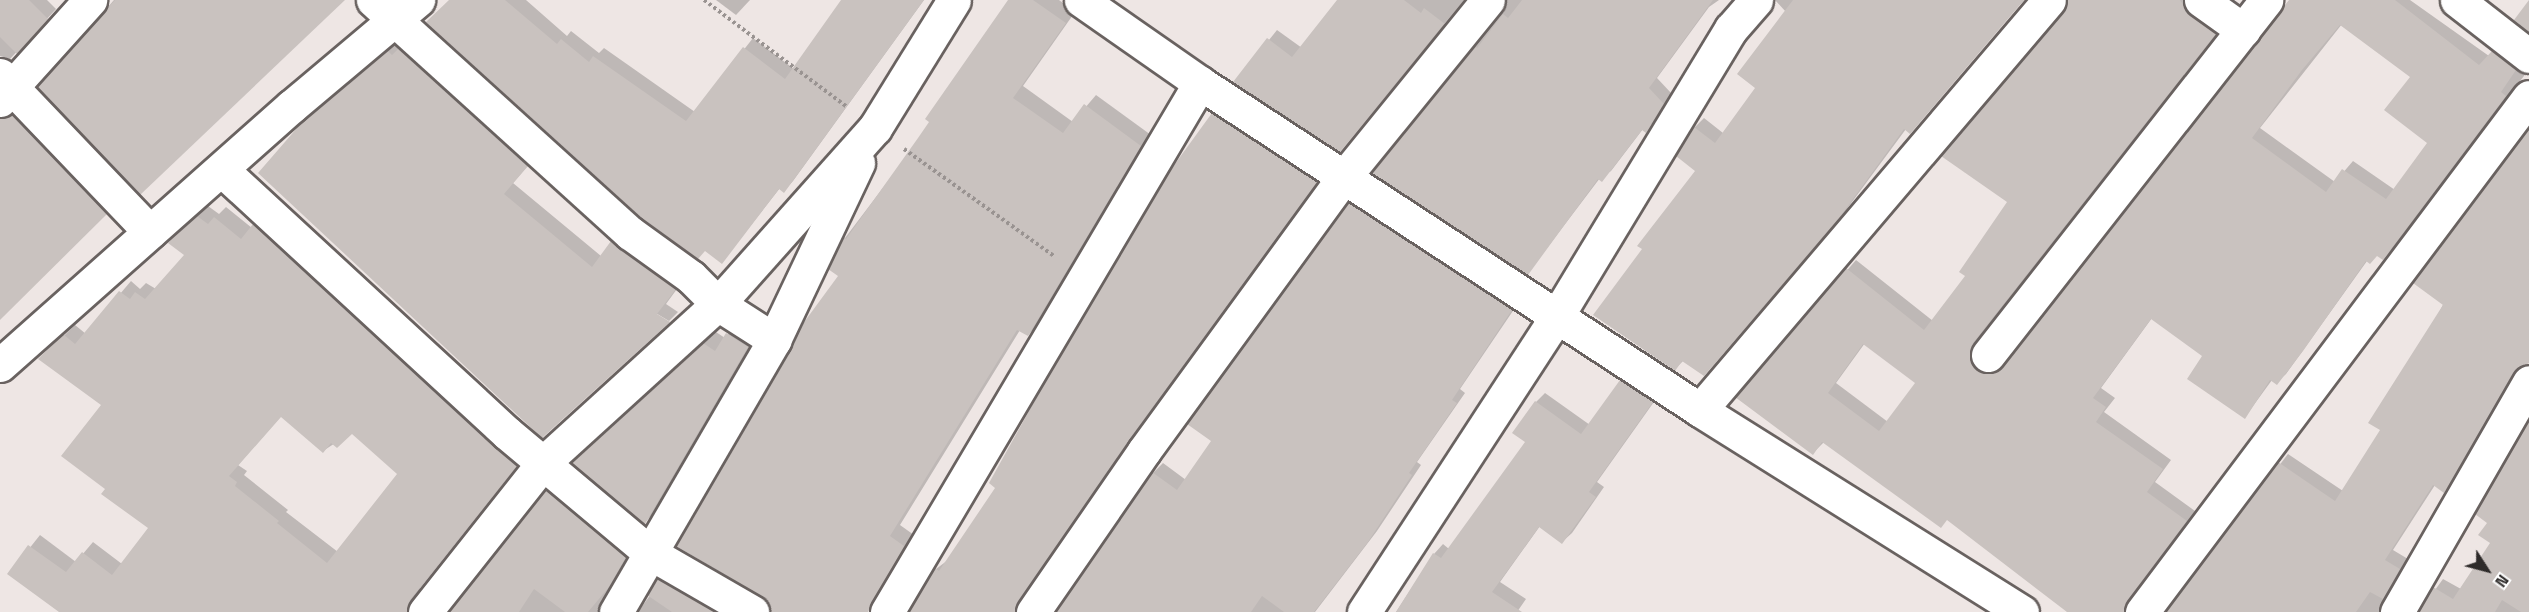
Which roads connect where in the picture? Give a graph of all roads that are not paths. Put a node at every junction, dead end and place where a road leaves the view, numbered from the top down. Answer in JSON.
{"nodes":[{"id":1,"x":90,"y":0,"type":"edge"},
{"id":2,"x":418,"y":0,"type":"edge"},
{"id":3,"x":954,"y":0,"type":"edge"},
{"id":4,"x":1081,"y":0,"type":"edge"},
{"id":5,"x":1488,"y":0,"type":"edge"},
{"id":6,"x":1756,"y":0,"type":"edge"},
{"id":7,"x":2049,"y":0,"type":"edge"},
{"id":8,"x":2201,"y":0,"type":"edge"},
{"id":9,"x":2266,"y":0,"type":"edge"},
{"id":10,"x":2457,"y":0,"type":"edge"},
{"id":11,"x":383,"y":10,"type":"edge"},
{"id":12,"x":2243,"y":30,"type":"junction"},
{"id":13,"x":2529,"y":56,"type":"edge"},
{"id":14,"x":1200,"y":83,"type":"junction"},
{"id":15,"x":4,"y":87,"type":"edge"},
{"id":16,"x":2529,"y":97,"type":"edge"},
{"id":17,"x":875,"y":128,"type":"junction"},
{"id":18,"x":222,"y":170,"type":"junction"},
{"id":19,"x":1344,"y":177,"type":"junction"},
{"id":20,"x":150,"y":232,"type":"junction"},
{"id":21,"x":718,"y":304,"type":"junction"},
{"id":22,"x":1557,"y":316,"type":"junction"},
{"id":23,"x":774,"y":340,"type":"junction"},
{"id":24,"x":1988,"y":355,"type":"dead end"},
{"id":25,"x":0,"y":365,"type":"edge"},
{"id":26,"x":2529,"y":382,"type":"edge"},
{"id":27,"x":1700,"y":410,"type":"junction"},
{"id":28,"x":543,"y":463,"type":"junction"},
{"id":29,"x":650,"y":553,"type":"junction"},
{"id":30,"x":425,"y":612,"type":"edge"},
{"id":31,"x":616,"y":612,"type":"edge"},
{"id":32,"x":752,"y":612,"type":"edge"},
{"id":33,"x":887,"y":612,"type":"edge"},
{"id":34,"x":1033,"y":612,"type":"edge"},
{"id":35,"x":1364,"y":612,"type":"edge"},
{"id":36,"x":2022,"y":612,"type":"edge"},
{"id":37,"x":2142,"y":612,"type":"edge"},
{"id":38,"x":2397,"y":612,"type":"edge"}],
"edges":[{"from":1,"to":15,"type":"street"},
{"from":2,"to":11,"type":"street"},
{"from":3,"to":17,"type":"street"},
{"from":4,"to":14,"type":"street"},
{"from":5,"to":19,"type":"street"},
{"from":6,"to":22,"type":"street"},
{"from":7,"to":27,"type":"street"},
{"from":8,"to":12,"type":"street"},
{"from":9,"to":12,"type":"street"},
{"from":10,"to":13,"type":"street"},
{"from":11,"to":18,"type":"street"},
{"from":11,"to":21,"type":"street"},
{"from":12,"to":24,"type":"street"},
{"from":14,"to":19,"type":"street"},
{"from":14,"to":33,"type":"street"},
{"from":15,"to":20,"type":"street"},
{"from":16,"to":37,"type":"street"},
{"from":17,"to":21,"type":"street"},
{"from":17,"to":23,"type":"street"},
{"from":18,"to":20,"type":"street"},
{"from":18,"to":28,"type":"street"},
{"from":19,"to":22,"type":"street"},
{"from":19,"to":34,"type":"street"},
{"from":20,"to":25,"type":"street"},
{"from":21,"to":23,"type":"street"},
{"from":21,"to":28,"type":"street"},
{"from":22,"to":27,"type":"street"},
{"from":22,"to":35,"type":"street"},
{"from":23,"to":29,"type":"street"},
{"from":26,"to":38,"type":"street"},
{"from":27,"to":36,"type":"street"},
{"from":28,"to":29,"type":"street"},
{"from":28,"to":30,"type":"street"},
{"from":29,"to":31,"type":"street"},
{"from":29,"to":32,"type":"street"}]}
